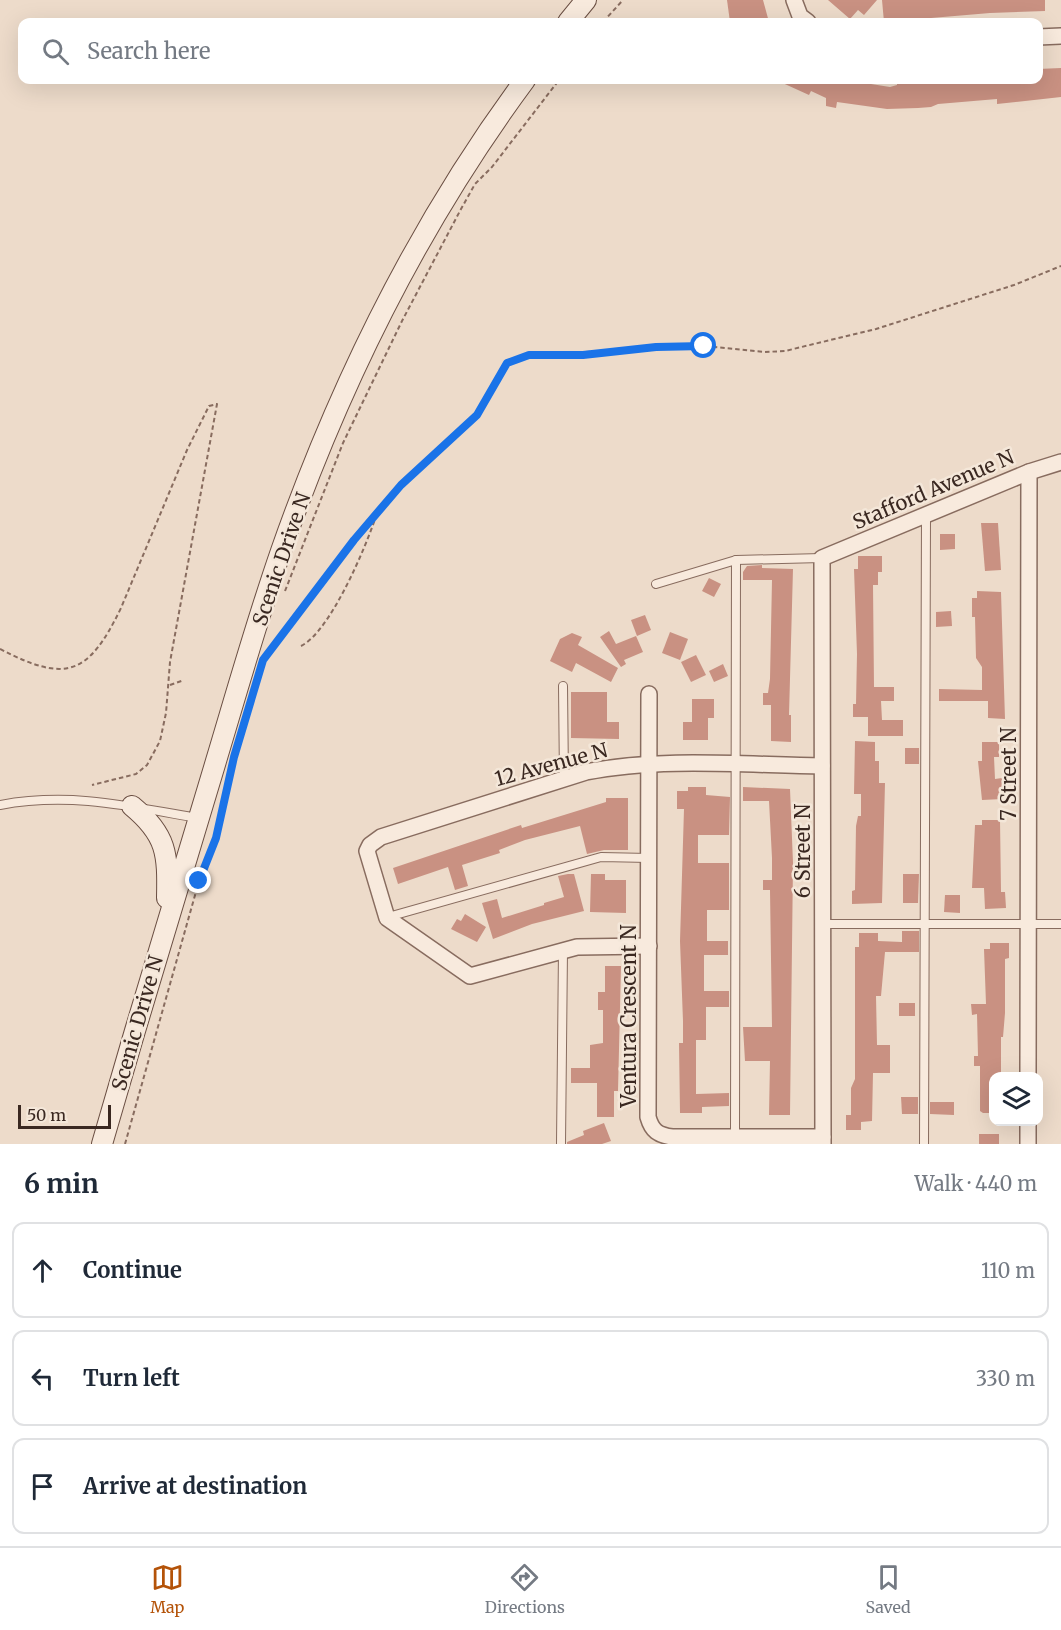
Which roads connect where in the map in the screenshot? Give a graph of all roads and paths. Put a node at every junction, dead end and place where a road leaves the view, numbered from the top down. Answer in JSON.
{"nodes":[{"id":1,"x":586,"y":0,"type":"edge"},
{"id":2,"x":623,"y":0,"type":"edge"},
{"id":3,"x":794,"y":0,"type":"edge"},
{"id":4,"x":571,"y":18,"type":"edge"},
{"id":5,"x":607,"y":18,"type":"edge"},
{"id":6,"x":803,"y":18,"type":"edge"},
{"id":7,"x":1061,"y":36,"type":"edge"},
{"id":8,"x":1043,"y":38,"type":"edge"},
{"id":9,"x":522,"y":84,"type":"edge"},
{"id":10,"x":556,"y":84,"type":"edge"},
{"id":11,"x":1061,"y":266,"type":"edge"},
{"id":12,"x":1061,"y":462,"type":"edge"},
{"id":13,"x":1029,"y":472,"type":"junction"},
{"id":14,"x":377,"y":513,"type":"junction"},
{"id":15,"x":926,"y":516,"type":"junction"},
{"id":16,"x":822,"y":558,"type":"junction"},
{"id":17,"x":736,"y":560,"type":"junction"},
{"id":18,"x":656,"y":584,"type":"dead end"},
{"id":19,"x":282,"y":598,"type":"dead end"},
{"id":20,"x":301,"y":646,"type":"dead end"},
{"id":21,"x":0,"y":649,"type":"edge"},
{"id":22,"x":266,"y":650,"type":"dead end"},
{"id":23,"x":184,"y":680,"type":"dead end"},
{"id":24,"x":168,"y":685,"type":"junction"},
{"id":25,"x":563,"y":686,"type":"dead end"},
{"id":26,"x":649,"y":694,"type":"dead end"},
{"id":27,"x":232,"y":764,"type":"dead end"},
{"id":28,"x":651,"y":765,"type":"junction"},
{"id":29,"x":736,"y":765,"type":"junction"},
{"id":30,"x":822,"y":766,"type":"junction"},
{"id":31,"x":564,"y":779,"type":"junction"},
{"id":32,"x":92,"y":785,"type":"dead end"},
{"id":33,"x":0,"y":805,"type":"edge"},
{"id":34,"x":132,"y":806,"type":"junction"},
{"id":35,"x":199,"y":818,"type":"junction"},
{"id":36,"x":649,"y":858,"type":"junction"},
{"id":37,"x":387,"y":918,"type":"junction"},
{"id":38,"x":166,"y":921,"type":"junction"},
{"id":39,"x":823,"y":924,"type":"junction"},
{"id":40,"x":925,"y":924,"type":"junction"},
{"id":41,"x":1029,"y":924,"type":"junction"},
{"id":42,"x":1061,"y":924,"type":"edge"},
{"id":43,"x":649,"y":946,"type":"junction"},
{"id":44,"x":563,"y":951,"type":"junction"},
{"id":45,"x":1028,"y":1072,"type":"edge"},
{"id":46,"x":1028,"y":1126,"type":"edge"},
{"id":47,"x":735,"y":1138,"type":"junction"},
{"id":48,"x":823,"y":1141,"type":"edge"},
{"id":49,"x":102,"y":1144,"type":"edge"},
{"id":50,"x":125,"y":1144,"type":"edge"},
{"id":51,"x":561,"y":1144,"type":"edge"},
{"id":52,"x":924,"y":1144,"type":"edge"},
{"id":53,"x":1028,"y":1144,"type":"edge"}],
"edges":[{"from":1,"to":4,"type":"main road"},
{"from":2,"to":5,"type":"path"},
{"from":3,"to":6,"type":"street"},
{"from":7,"to":8,"type":"street"},
{"from":9,"to":35,"type":"main road","name":"Scenic Drive N"},
{"from":10,"to":19,"type":"path"},
{"from":11,"to":14,"type":"path"},
{"from":12,"to":13,"type":"street","name":"Stafford Avenue N"},
{"from":13,"to":15,"type":"street","name":"Stafford Avenue N"},
{"from":13,"to":41,"type":"street","name":"7 Street N"},
{"from":14,"to":20,"type":"path"},
{"from":14,"to":22,"type":"path"},
{"from":15,"to":16,"type":"street","name":"Stafford Avenue N"},
{"from":15,"to":40,"type":"lane"},
{"from":16,"to":17,"type":"lane"},
{"from":16,"to":30,"type":"street","name":"6 Street N"},
{"from":17,"to":18,"type":"lane"},
{"from":17,"to":29,"type":"lane"},
{"from":21,"to":24,"type":"path"},
{"from":23,"to":24,"type":"path"},
{"from":24,"to":32,"type":"path"},
{"from":25,"to":31,"type":"lane"},
{"from":26,"to":28,"type":"street","name":"Ventura Crescent N"},
{"from":27,"to":50,"type":"path"},
{"from":28,"to":29,"type":"street","name":"12 Avenue N"},
{"from":28,"to":31,"type":"street","name":"12 Avenue N"},
{"from":28,"to":36,"type":"street","name":"Ventura Crescent N"},
{"from":29,"to":30,"type":"street","name":"12 Avenue N"},
{"from":29,"to":47,"type":"lane"},
{"from":30,"to":39,"type":"street","name":"6 Street N"},
{"from":31,"to":37,"type":"street","name":"12 Avenue N"},
{"from":33,"to":34,"type":"lane"},
{"from":34,"to":35,"type":"lane"},
{"from":34,"to":38,"type":"main road"},
{"from":35,"to":38,"type":"main road","name":"Scenic Drive N"},
{"from":36,"to":37,"type":"lane"},
{"from":36,"to":43,"type":"street","name":"Ventura Crescent N"},
{"from":37,"to":44,"type":"street"},
{"from":38,"to":49,"type":"main road","name":"Scenic Drive N"},
{"from":39,"to":40,"type":"lane"},
{"from":39,"to":48,"type":"street","name":"6 Street N"},
{"from":40,"to":41,"type":"lane"},
{"from":40,"to":52,"type":"lane"},
{"from":41,"to":42,"type":"lane"},
{"from":41,"to":45,"type":"street","name":"7 Street N"},
{"from":43,"to":44,"type":"street"},
{"from":43,"to":47,"type":"street","name":"Ventura Crescent N"},
{"from":44,"to":51,"type":"lane"},
{"from":46,"to":53,"type":"street"},
{"from":47,"to":48,"type":"street","name":"Ventura Crescent N"}]}
